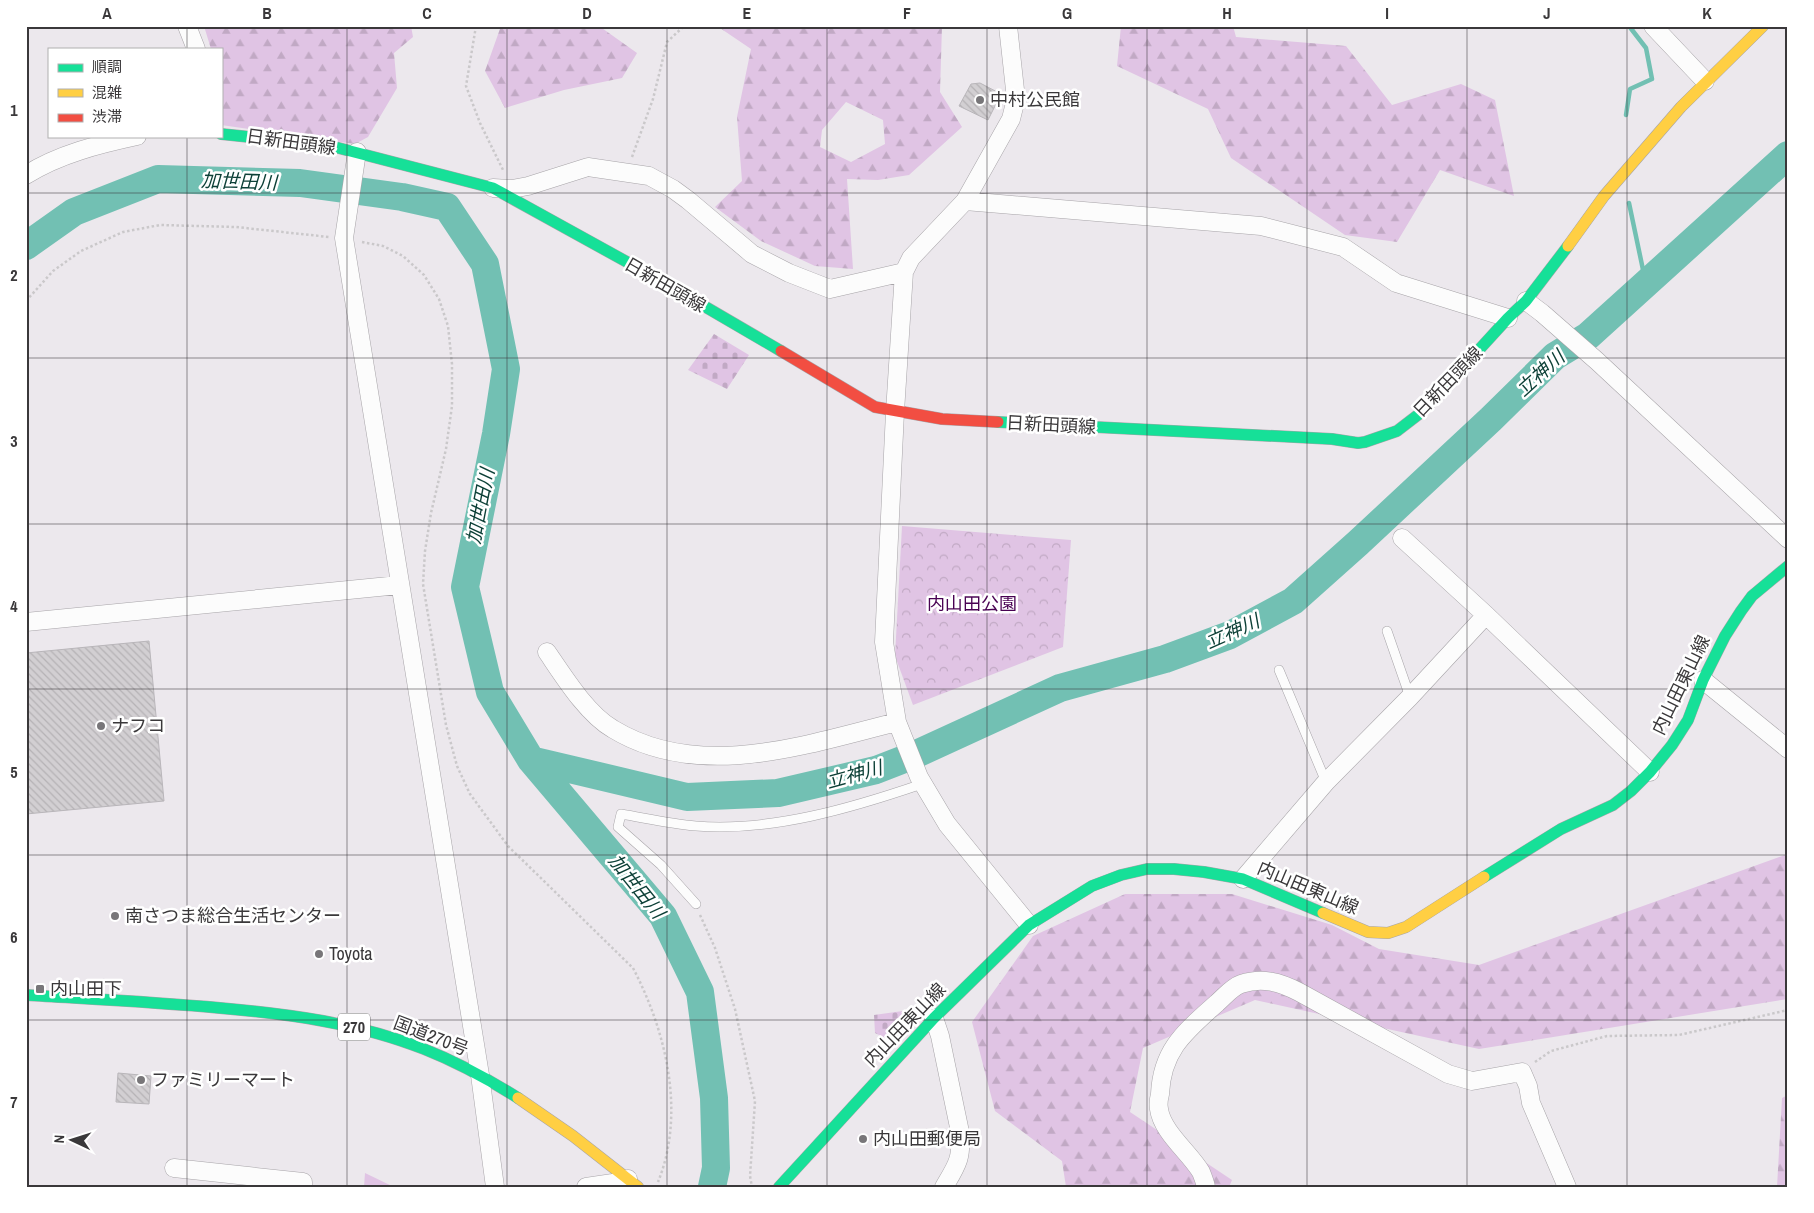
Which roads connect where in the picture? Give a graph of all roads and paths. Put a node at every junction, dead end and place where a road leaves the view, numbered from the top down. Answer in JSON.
{"nodes":[{"id":1,"x":187,"y":26,"type":"edge"},
{"id":2,"x":476,"y":26,"type":"edge"},
{"id":3,"x":684,"y":26,"type":"edge"},
{"id":4,"x":1008,"y":26,"type":"edge"},
{"id":5,"x":1653,"y":26,"type":"edge"},
{"id":6,"x":1763,"y":26,"type":"edge"},
{"id":7,"x":196,"y":48,"type":"edge"},
{"id":8,"x":1705,"y":82,"type":"junction"},
{"id":9,"x":222,"y":134,"type":"edge"},
{"id":10,"x":128,"y":138,"type":"edge"},
{"id":11,"x":356,"y":157,"type":"junction"},
{"id":12,"x":626,"y":172,"type":"junction"},
{"id":13,"x":26,"y":175,"type":"edge"},
{"id":14,"x":493,"y":188,"type":"junction"},
{"id":15,"x":512,"y":189,"type":"junction"},
{"id":16,"x":965,"y":201,"type":"junction"},
{"id":17,"x":344,"y":236,"type":"junction"},
{"id":18,"x":904,"y":272,"type":"junction"},
{"id":19,"x":26,"y":301,"type":"edge"},
{"id":20,"x":1526,"y":301,"type":"junction"},
{"id":21,"x":1508,"y":318,"type":"junction"},
{"id":22,"x":895,"y":412,"type":"junction"},
{"id":23,"x":1402,"y":538,"type":"dead end"},
{"id":24,"x":1788,"y":539,"type":"edge"},
{"id":25,"x":1788,"y":566,"type":"edge"},
{"id":26,"x":399,"y":585,"type":"junction"},
{"id":27,"x":1486,"y":615,"type":"junction"},
{"id":28,"x":26,"y":622,"type":"edge"},
{"id":29,"x":1386,"y":631,"type":"dead end"},
{"id":30,"x":546,"y":652,"type":"dead end"},
{"id":31,"x":1278,"y":670,"type":"dead end"},
{"id":32,"x":1704,"y":680,"type":"junction"},
{"id":33,"x":1410,"y":697,"type":"junction"},
{"id":34,"x":900,"y":728,"type":"junction"},
{"id":35,"x":1788,"y":749,"type":"edge"},
{"id":36,"x":1650,"y":772,"type":"junction"},
{"id":37,"x":921,"y":781,"type":"junction"},
{"id":38,"x":1326,"y":782,"type":"junction"},
{"id":39,"x":1243,"y":879,"type":"junction"},
{"id":40,"x":696,"y":904,"type":"joint"},
{"id":41,"x":1029,"y":925,"type":"junction"},
{"id":42,"x":26,"y":995,"type":"edge"},
{"id":43,"x":1788,"y":1010,"type":"edge"},
{"id":44,"x":934,"y":1018,"type":"junction"},
{"id":45,"x":1522,"y":1072,"type":"junction"},
{"id":46,"x":480,"y":1075,"type":"junction"},
{"id":47,"x":174,"y":1168,"type":"dead end"},
{"id":48,"x":633,"y":1183,"type":"edge"},
{"id":49,"x":783,"y":1185,"type":"edge"},
{"id":50,"x":303,"y":1187,"type":"edge"},
{"id":51,"x":495,"y":1187,"type":"edge"},
{"id":52,"x":586,"y":1187,"type":"edge"},
{"id":53,"x":656,"y":1187,"type":"edge"},
{"id":54,"x":752,"y":1187,"type":"edge"},
{"id":55,"x":944,"y":1187,"type":"edge"},
{"id":56,"x":1206,"y":1187,"type":"edge"},
{"id":57,"x":1567,"y":1187,"type":"edge"}],
"edges":[{"from":1,"to":7,"type":"street"},
{"from":2,"to":15,"type":"path"},
{"from":3,"to":12,"type":"path"},
{"from":4,"to":16,"type":"street"},
{"from":5,"to":8,"type":"street"},
{"from":6,"to":8,"type":"main road","name":"日新田頭線"},
{"from":8,"to":20,"type":"main road","name":"日新田頭線"},
{"from":9,"to":11,"type":"main road","name":"日新田頭線"},
{"from":10,"to":13,"type":"street"},
{"from":11,"to":14,"type":"main road","name":"日新田頭線"},
{"from":11,"to":17,"type":"street"},
{"from":12,"to":15,"type":"street"},
{"from":12,"to":18,"type":"street"},
{"from":14,"to":15,"type":"street"},
{"from":14,"to":22,"type":"main road","name":"日新田頭線"},
{"from":16,"to":18,"type":"street"},
{"from":16,"to":21,"type":"street"},
{"from":17,"to":19,"type":"path"},
{"from":17,"to":26,"type":"street"},
{"from":17,"to":53,"type":"path"},
{"from":18,"to":22,"type":"street"},
{"from":20,"to":21,"type":"main road","name":"日新田頭線"},
{"from":20,"to":24,"type":"street"},
{"from":21,"to":22,"type":"main road","name":"日新田頭線"},
{"from":22,"to":34,"type":"street"},
{"from":23,"to":27,"type":"street"},
{"from":25,"to":32,"type":"main road","name":"内山田東山線"},
{"from":26,"to":28,"type":"street"},
{"from":26,"to":46,"type":"street"},
{"from":27,"to":33,"type":"street"},
{"from":27,"to":36,"type":"street"},
{"from":29,"to":33,"type":"lane"},
{"from":30,"to":34,"type":"street"},
{"from":31,"to":38,"type":"lane"},
{"from":32,"to":35,"type":"street"},
{"from":32,"to":36,"type":"main road","name":"内山田東山線"},
{"from":33,"to":38,"type":"street"},
{"from":34,"to":37,"type":"street"},
{"from":36,"to":39,"type":"main road","name":"内山田東山線"},
{"from":37,"to":40,"type":"lane"},
{"from":37,"to":41,"type":"street"},
{"from":38,"to":39,"type":"street"},
{"from":39,"to":41,"type":"main road","name":"内山田東山線"},
{"from":40,"to":54,"type":"path"},
{"from":41,"to":44,"type":"main road","name":"内山田東山線"},
{"from":42,"to":46,"type":"main road","name":"国道270号","number":"270"},
{"from":43,"to":45,"type":"path"},
{"from":44,"to":49,"type":"main road","name":"内山田東山線"},
{"from":44,"to":55,"type":"street"},
{"from":45,"to":56,"type":"street"},
{"from":45,"to":57,"type":"street"},
{"from":46,"to":48,"type":"main road","name":"国道270号","number":"270"},
{"from":46,"to":51,"type":"street"},
{"from":47,"to":50,"type":"street"},
{"from":48,"to":52,"type":"street"}]}
